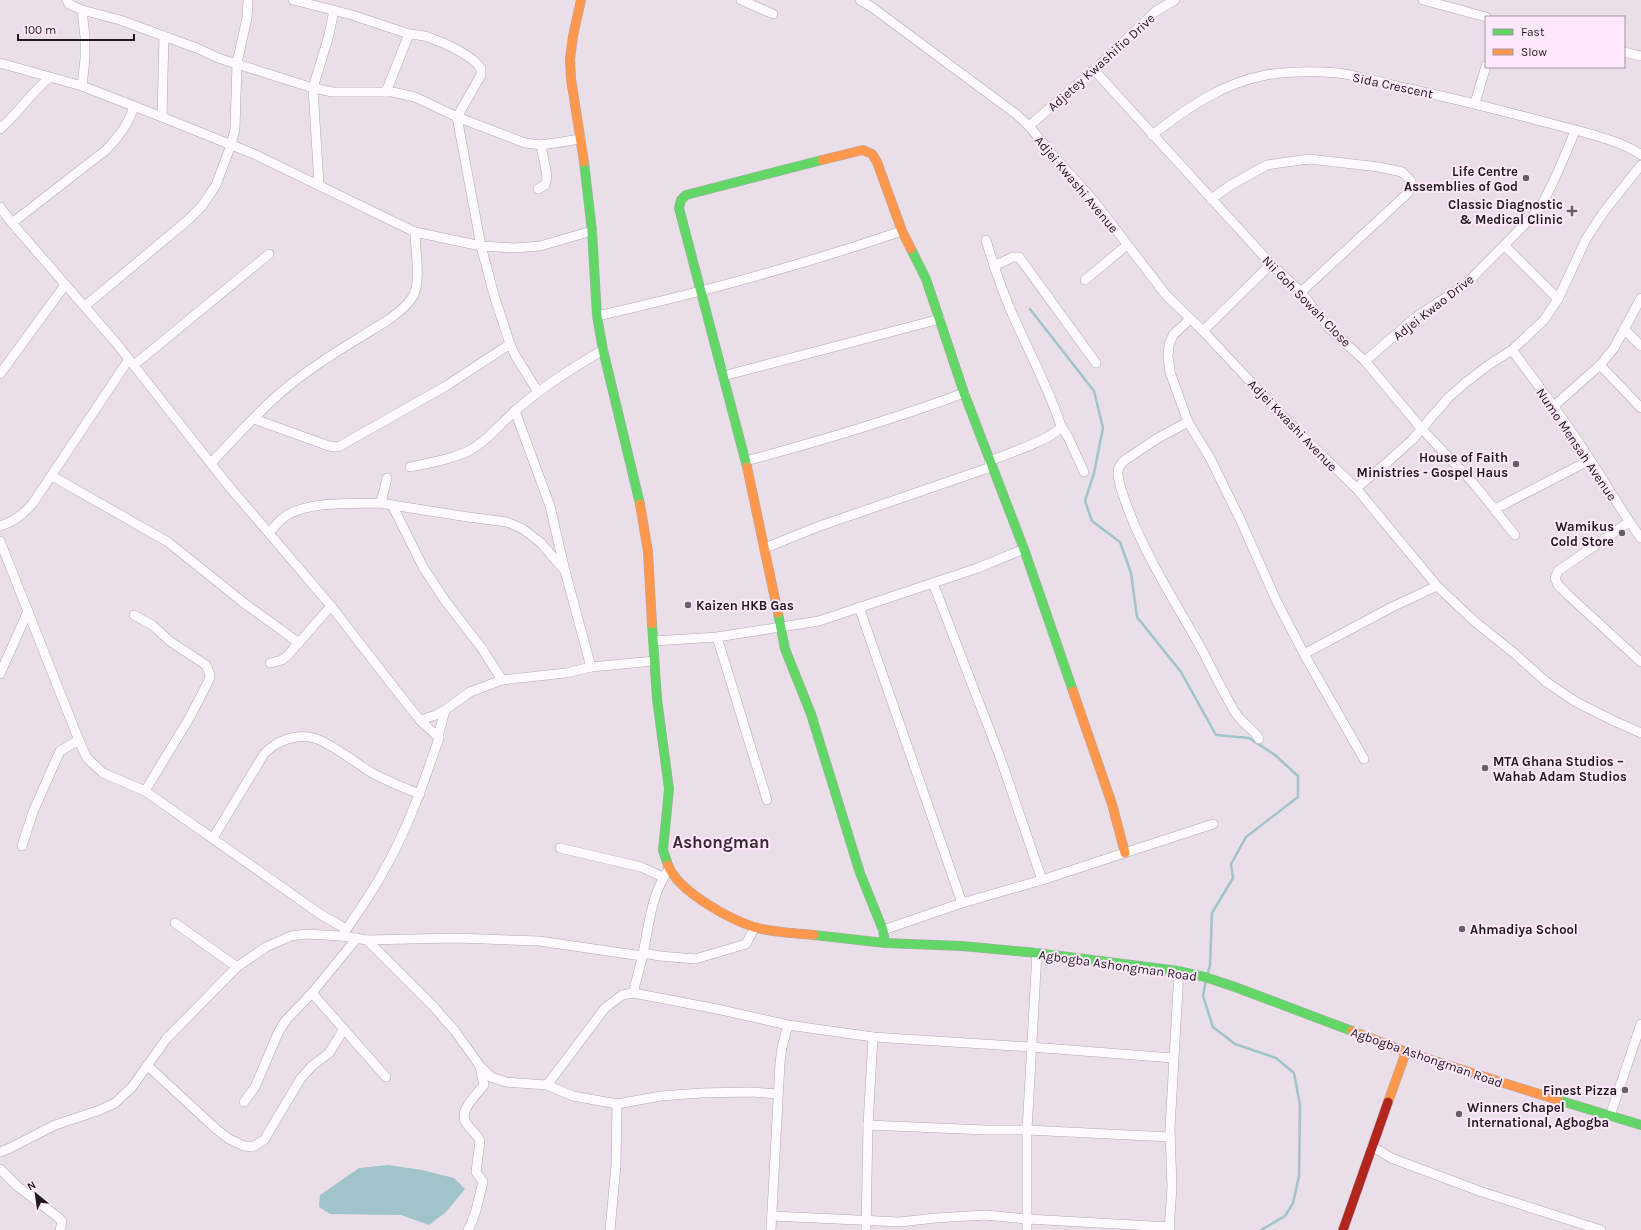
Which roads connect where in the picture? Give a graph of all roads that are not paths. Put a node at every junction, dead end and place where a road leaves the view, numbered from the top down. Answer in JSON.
{"nodes":[{"id":1,"x":68,"y":0,"type":"edge"},
{"id":2,"x":248,"y":0,"type":"edge"},
{"id":3,"x":293,"y":0,"type":"edge"},
{"id":4,"x":581,"y":0,"type":"edge"},
{"id":5,"x":741,"y":0,"type":"edge"},
{"id":6,"x":860,"y":0,"type":"edge"},
{"id":7,"x":1175,"y":0,"type":"edge"},
{"id":8,"x":1423,"y":0,"type":"edge"},
{"id":9,"x":82,"y":10,"type":"junction"},
{"id":10,"x":334,"y":10,"type":"junction"},
{"id":11,"x":774,"y":14,"type":"dead end"},
{"id":12,"x":1485,"y":17,"type":"edge"},
{"id":13,"x":409,"y":34,"type":"junction"},
{"id":14,"x":164,"y":36,"type":"junction"},
{"id":15,"x":1625,"y":52,"type":"edge"},
{"id":16,"x":1641,"y":56,"type":"edge"},
{"id":17,"x":0,"y":63,"type":"edge"},
{"id":18,"x":237,"y":63,"type":"junction"},
{"id":19,"x":1485,"y":68,"type":"edge"},
{"id":20,"x":1094,"y":70,"type":"junction"},
{"id":21,"x":49,"y":78,"type":"junction"},
{"id":22,"x":82,"y":86,"type":"junction"},
{"id":23,"x":313,"y":88,"type":"junction"},
{"id":24,"x":386,"y":92,"type":"junction"},
{"id":25,"x":1475,"y":103,"type":"junction"},
{"id":26,"x":134,"y":106,"type":"junction"},
{"id":27,"x":162,"y":116,"type":"junction"},
{"id":28,"x":457,"y":117,"type":"junction"},
{"id":29,"x":1029,"y":126,"type":"junction"},
{"id":30,"x":0,"y":128,"type":"edge"},
{"id":31,"x":1575,"y":130,"type":"junction"},
{"id":32,"x":1152,"y":135,"type":"junction"},
{"id":33,"x":581,"y":139,"type":"junction"},
{"id":34,"x":231,"y":145,"type":"junction"},
{"id":35,"x":541,"y":145,"type":"junction"},
{"id":36,"x":1641,"y":155,"type":"edge"},
{"id":37,"x":1641,"y":165,"type":"edge"},
{"id":38,"x":319,"y":185,"type":"junction"},
{"id":39,"x":538,"y":189,"type":"dead end"},
{"id":40,"x":1211,"y":199,"type":"junction"},
{"id":41,"x":0,"y":207,"type":"edge"},
{"id":42,"x":12,"y":223,"type":"junction"},
{"id":43,"x":592,"y":231,"type":"junction"},
{"id":44,"x":902,"y":231,"type":"junction"},
{"id":45,"x":415,"y":232,"type":"junction"},
{"id":46,"x":986,"y":240,"type":"dead end"},
{"id":47,"x":1127,"y":245,"type":"junction"},
{"id":48,"x":481,"y":246,"type":"junction"},
{"id":49,"x":1505,"y":246,"type":"junction"},
{"id":50,"x":269,"y":254,"type":"dead end"},
{"id":51,"x":1271,"y":264,"type":"junction"},
{"id":52,"x":994,"y":266,"type":"junction"},
{"id":53,"x":1086,"y":280,"type":"dead end"},
{"id":54,"x":65,"y":285,"type":"junction"},
{"id":55,"x":701,"y":290,"type":"junction"},
{"id":56,"x":1301,"y":292,"type":"junction"},
{"id":57,"x":1641,"y":298,"type":"edge"},
{"id":58,"x":1558,"y":299,"type":"junction"},
{"id":59,"x":85,"y":306,"type":"junction"},
{"id":60,"x":597,"y":316,"type":"junction"},
{"id":61,"x":940,"y":319,"type":"junction"},
{"id":62,"x":1190,"y":319,"type":"junction"},
{"id":63,"x":1624,"y":329,"type":"junction"},
{"id":64,"x":1203,"y":330,"type":"junction"},
{"id":65,"x":510,"y":344,"type":"junction"},
{"id":66,"x":1641,"y":346,"type":"edge"},
{"id":67,"x":603,"y":350,"type":"junction"},
{"id":68,"x":1512,"y":350,"type":"junction"},
{"id":69,"x":1365,"y":361,"type":"junction"},
{"id":70,"x":132,"y":362,"type":"junction"},
{"id":71,"x":1096,"y":363,"type":"dead end"},
{"id":72,"x":1600,"y":365,"type":"junction"},
{"id":73,"x":0,"y":374,"type":"edge"},
{"id":74,"x":723,"y":376,"type":"junction"},
{"id":75,"x":538,"y":392,"type":"junction"},
{"id":76,"x":964,"y":394,"type":"junction"},
{"id":77,"x":1554,"y":406,"type":"junction"},
{"id":78,"x":1641,"y":408,"type":"edge"},
{"id":79,"x":515,"y":411,"type":"junction"},
{"id":80,"x":254,"y":419,"type":"junction"},
{"id":81,"x":1188,"y":422,"type":"junction"},
{"id":82,"x":1061,"y":426,"type":"junction"},
{"id":83,"x":1421,"y":428,"type":"junction"},
{"id":84,"x":1590,"y":460,"type":"junction"},
{"id":85,"x":746,"y":461,"type":"junction"},
{"id":86,"x":211,"y":463,"type":"junction"},
{"id":87,"x":990,"y":464,"type":"junction"},
{"id":88,"x":410,"y":467,"type":"dead end"},
{"id":89,"x":1084,"y":472,"type":"dead end"},
{"id":90,"x":52,"y":476,"type":"junction"},
{"id":91,"x":386,"y":478,"type":"dead end"},
{"id":92,"x":1356,"y":488,"type":"junction"},
{"id":93,"x":381,"y":504,"type":"junction"},
{"id":94,"x":392,"y":504,"type":"junction"},
{"id":95,"x":1495,"y":509,"type":"junction"},
{"id":96,"x":1629,"y":522,"type":"junction"},
{"id":97,"x":0,"y":526,"type":"edge"},
{"id":98,"x":269,"y":533,"type":"junction"},
{"id":99,"x":1515,"y":535,"type":"dead end"},
{"id":100,"x":1641,"y":538,"type":"edge"},
{"id":101,"x":0,"y":541,"type":"edge"},
{"id":102,"x":765,"y":548,"type":"junction"},
{"id":103,"x":1024,"y":549,"type":"junction"},
{"id":104,"x":566,"y":571,"type":"junction"},
{"id":105,"x":933,"y":583,"type":"junction"},
{"id":106,"x":1437,"y":586,"type":"junction"},
{"id":107,"x":331,"y":606,"type":"junction"},
{"id":108,"x":859,"y":607,"type":"junction"},
{"id":109,"x":28,"y":611,"type":"junction"},
{"id":110,"x":134,"y":614,"type":"dead end"},
{"id":111,"x":780,"y":627,"type":"junction"},
{"id":112,"x":717,"y":637,"type":"junction"},
{"id":113,"x":654,"y":640,"type":"junction"},
{"id":114,"x":299,"y":643,"type":"junction"},
{"id":115,"x":1304,"y":654,"type":"junction"},
{"id":116,"x":654,"y":661,"type":"junction"},
{"id":117,"x":1641,"y":662,"type":"edge"},
{"id":118,"x":270,"y":663,"type":"dead end"},
{"id":119,"x":591,"y":667,"type":"junction"},
{"id":120,"x":0,"y":674,"type":"edge"},
{"id":121,"x":502,"y":680,"type":"junction"},
{"id":122,"x":445,"y":710,"type":"junction"},
{"id":123,"x":420,"y":720,"type":"junction"},
{"id":124,"x":1641,"y":733,"type":"edge"},
{"id":125,"x":440,"y":738,"type":"junction"},
{"id":126,"x":1259,"y":738,"type":"dead end"},
{"id":127,"x":78,"y":740,"type":"junction"},
{"id":128,"x":1364,"y":759,"type":"dead end"},
{"id":129,"x":145,"y":791,"type":"junction"},
{"id":130,"x":420,"y":794,"type":"junction"},
{"id":131,"x":767,"y":800,"type":"dead end"},
{"id":132,"x":1213,"y":824,"type":"dead end"},
{"id":133,"x":213,"y":838,"type":"junction"},
{"id":134,"x":22,"y":846,"type":"dead end"},
{"id":135,"x":560,"y":848,"type":"dead end"},
{"id":136,"x":1125,"y":854,"type":"junction"},
{"id":137,"x":666,"y":873,"type":"junction"},
{"id":138,"x":1042,"y":880,"type":"junction"},
{"id":139,"x":962,"y":903,"type":"junction"},
{"id":140,"x":175,"y":923,"type":"dead end"},
{"id":141,"x":755,"y":927,"type":"junction"},
{"id":142,"x":882,"y":930,"type":"junction"},
{"id":143,"x":344,"y":933,"type":"junction"},
{"id":144,"x":357,"y":938,"type":"junction"},
{"id":145,"x":367,"y":940,"type":"junction"},
{"id":146,"x":885,"y":942,"type":"junction"},
{"id":147,"x":1037,"y":953,"type":"junction"},
{"id":148,"x":643,"y":955,"type":"junction"},
{"id":149,"x":237,"y":967,"type":"junction"},
{"id":150,"x":1179,"y":971,"type":"junction"},
{"id":151,"x":312,"y":993,"type":"junction"},
{"id":152,"x":633,"y":993,"type":"junction"},
{"id":153,"x":1641,"y":1024,"type":"edge"},
{"id":154,"x":788,"y":1025,"type":"junction"},
{"id":155,"x":344,"y":1029,"type":"junction"},
{"id":156,"x":873,"y":1037,"type":"junction"},
{"id":157,"x":1031,"y":1047,"type":"junction"},
{"id":158,"x":1406,"y":1052,"type":"junction"},
{"id":159,"x":1173,"y":1058,"type":"junction"},
{"id":160,"x":147,"y":1065,"type":"junction"},
{"id":161,"x":480,"y":1066,"type":"junction"},
{"id":162,"x":386,"y":1077,"type":"dead end"},
{"id":163,"x":547,"y":1085,"type":"junction"},
{"id":164,"x":778,"y":1094,"type":"junction"},
{"id":165,"x":244,"y":1102,"type":"dead end"},
{"id":166,"x":617,"y":1104,"type":"junction"},
{"id":167,"x":1610,"y":1116,"type":"junction"},
{"id":168,"x":868,"y":1125,"type":"junction"},
{"id":169,"x":1641,"y":1125,"type":"edge"},
{"id":170,"x":1027,"y":1130,"type":"junction"},
{"id":171,"x":1170,"y":1137,"type":"junction"},
{"id":172,"x":1372,"y":1146,"type":"junction"},
{"id":173,"x":0,"y":1152,"type":"edge"},
{"id":174,"x":0,"y":1169,"type":"edge"},
{"id":175,"x":772,"y":1216,"type":"junction"},
{"id":176,"x":1027,"y":1219,"type":"junction"},
{"id":177,"x":866,"y":1226,"type":"edge"},
{"id":178,"x":1170,"y":1228,"type":"edge"},
{"id":179,"x":60,"y":1230,"type":"edge"},
{"id":180,"x":468,"y":1230,"type":"edge"},
{"id":181,"x":610,"y":1230,"type":"edge"},
{"id":182,"x":771,"y":1230,"type":"edge"},
{"id":183,"x":1027,"y":1230,"type":"edge"},
{"id":184,"x":1343,"y":1230,"type":"edge"},
{"id":185,"x":1601,"y":1230,"type":"edge"}],
"edges":[{"from":1,"to":9,"type":"street"},
{"from":2,"to":18,"type":"street"},
{"from":3,"to":10,"type":"street"},
{"from":4,"to":33,"type":"street"},
{"from":5,"to":11,"type":"street"},
{"from":6,"to":29,"type":"street","name":"Adjei Kwashi Avenue"},
{"from":7,"to":20,"type":"street","name":"Adjetey Kwashifio Drive"},
{"from":8,"to":12,"type":"street"},
{"from":9,"to":14,"type":"street"},
{"from":9,"to":22,"type":"street"},
{"from":10,"to":13,"type":"street"},
{"from":10,"to":23,"type":"street"},
{"from":13,"to":24,"type":"street"},
{"from":13,"to":28,"type":"street"},
{"from":14,"to":18,"type":"street"},
{"from":14,"to":27,"type":"street"},
{"from":15,"to":16,"type":"street"},
{"from":17,"to":21,"type":"street"},
{"from":18,"to":23,"type":"street"},
{"from":18,"to":34,"type":"street"},
{"from":19,"to":25,"type":"street"},
{"from":20,"to":29,"type":"street","name":"Adjetey Kwashifio Drive"},
{"from":20,"to":32,"type":"street","name":"Nii Goh Sowah Close"},
{"from":21,"to":22,"type":"street"},
{"from":21,"to":30,"type":"street"},
{"from":22,"to":26,"type":"street"},
{"from":23,"to":24,"type":"street"},
{"from":23,"to":38,"type":"street"},
{"from":24,"to":28,"type":"street"},
{"from":25,"to":31,"type":"street","name":"Sida Crescent"},
{"from":25,"to":32,"type":"street","name":"Sida Crescent"},
{"from":26,"to":27,"type":"street"},
{"from":26,"to":42,"type":"street"},
{"from":27,"to":34,"type":"street"},
{"from":28,"to":35,"type":"street"},
{"from":28,"to":48,"type":"street"},
{"from":29,"to":47,"type":"street","name":"Adjei Kwashi Avenue"},
{"from":31,"to":36,"type":"street","name":"Sida Crescent"},
{"from":31,"to":49,"type":"street","name":"Adjei Kwao Drive"},
{"from":32,"to":40,"type":"street","name":"Nii Goh Sowah Close"},
{"from":33,"to":35,"type":"street"},
{"from":33,"to":43,"type":"street"},
{"from":34,"to":38,"type":"street"},
{"from":34,"to":59,"type":"street"},
{"from":35,"to":39,"type":"street"},
{"from":37,"to":58,"type":"street"},
{"from":38,"to":45,"type":"street"},
{"from":40,"to":51,"type":"street","name":"Nii Goh Sowah Close"},
{"from":40,"to":56,"type":"street"},
{"from":41,"to":42,"type":"street"},
{"from":42,"to":54,"type":"street"},
{"from":43,"to":48,"type":"street"},
{"from":43,"to":60,"type":"street"},
{"from":44,"to":55,"type":"street"},
{"from":44,"to":55,"type":"street"},
{"from":44,"to":61,"type":"street"},
{"from":45,"to":48,"type":"street"},
{"from":45,"to":80,"type":"street"},
{"from":46,"to":52,"type":"street"},
{"from":47,"to":53,"type":"street"},
{"from":47,"to":62,"type":"street","name":"Adjei Kwashi Avenue"},
{"from":48,"to":65,"type":"street"},
{"from":49,"to":58,"type":"street"},
{"from":49,"to":69,"type":"street","name":"Adjei Kwao Drive"},
{"from":50,"to":70,"type":"street"},
{"from":51,"to":56,"type":"street","name":"Nii Goh Sowah Close"},
{"from":51,"to":64,"type":"street"},
{"from":52,"to":71,"type":"street"},
{"from":52,"to":82,"type":"street"},
{"from":54,"to":59,"type":"street"},
{"from":54,"to":73,"type":"street"},
{"from":55,"to":60,"type":"street"},
{"from":55,"to":74,"type":"street"},
{"from":56,"to":69,"type":"street","name":"Nii Goh Sowah Close"},
{"from":57,"to":63,"type":"street"},
{"from":58,"to":68,"type":"street"},
{"from":59,"to":70,"type":"street"},
{"from":60,"to":67,"type":"street"},
{"from":61,"to":74,"type":"street"},
{"from":61,"to":76,"type":"street"},
{"from":62,"to":64,"type":"street","name":"Adjei Kwashi Avenue"},
{"from":62,"to":81,"type":"street"},
{"from":63,"to":66,"type":"street"},
{"from":63,"to":72,"type":"street"},
{"from":64,"to":92,"type":"street","name":"Adjei Kwashi Avenue"},
{"from":65,"to":75,"type":"street"},
{"from":65,"to":80,"type":"street"},
{"from":67,"to":75,"type":"street"},
{"from":67,"to":113,"type":"street"},
{"from":68,"to":77,"type":"street","name":"Numo Mensah Avenue"},
{"from":68,"to":83,"type":"street"},
{"from":69,"to":83,"type":"street","name":"Nii Goh Sowah Close"},
{"from":70,"to":86,"type":"street"},
{"from":70,"to":90,"type":"street"},
{"from":72,"to":77,"type":"street"},
{"from":72,"to":78,"type":"street"},
{"from":74,"to":85,"type":"street"},
{"from":75,"to":79,"type":"street"},
{"from":76,"to":85,"type":"street"},
{"from":76,"to":87,"type":"street"},
{"from":77,"to":84,"type":"street","name":"Numo Mensah Avenue"},
{"from":79,"to":88,"type":"street"},
{"from":79,"to":104,"type":"street"},
{"from":80,"to":86,"type":"street"},
{"from":81,"to":115,"type":"street"},
{"from":81,"to":126,"type":"street"},
{"from":82,"to":87,"type":"street"},
{"from":82,"to":89,"type":"street"},
{"from":83,"to":92,"type":"street"},
{"from":83,"to":95,"type":"street","name":"Nii Goh Sowah Close"},
{"from":84,"to":95,"type":"street"},
{"from":84,"to":96,"type":"street","name":"Numo Mensah Avenue"},
{"from":85,"to":102,"type":"street"},
{"from":86,"to":98,"type":"street"},
{"from":87,"to":102,"type":"street"},
{"from":87,"to":103,"type":"street"},
{"from":90,"to":97,"type":"street"},
{"from":90,"to":114,"type":"street"},
{"from":91,"to":93,"type":"street"},
{"from":92,"to":106,"type":"street","name":"Adjei Kwashi Avenue"},
{"from":93,"to":94,"type":"street"},
{"from":93,"to":98,"type":"street"},
{"from":94,"to":104,"type":"street"},
{"from":94,"to":121,"type":"street"},
{"from":95,"to":99,"type":"street","name":"Nii Goh Sowah Close"},
{"from":96,"to":100,"type":"street","name":"Numo Mensah Avenue"},
{"from":96,"to":117,"type":"street"},
{"from":98,"to":107,"type":"street"},
{"from":101,"to":109,"type":"street"},
{"from":102,"to":111,"type":"street"},
{"from":103,"to":105,"type":"street"},
{"from":103,"to":136,"type":"street"},
{"from":104,"to":119,"type":"street"},
{"from":105,"to":108,"type":"street"},
{"from":105,"to":138,"type":"street"},
{"from":106,"to":115,"type":"street"},
{"from":106,"to":124,"type":"street","name":"Adjei Kwashi Avenue"},
{"from":107,"to":114,"type":"street"},
{"from":107,"to":123,"type":"street"},
{"from":108,"to":111,"type":"street"},
{"from":108,"to":139,"type":"street"},
{"from":109,"to":120,"type":"street"},
{"from":109,"to":127,"type":"street"},
{"from":110,"to":129,"type":"street"},
{"from":111,"to":112,"type":"street"},
{"from":111,"to":142,"type":"street"},
{"from":112,"to":113,"type":"street"},
{"from":112,"to":131,"type":"street"},
{"from":113,"to":116,"type":"street"},
{"from":114,"to":118,"type":"street"},
{"from":115,"to":128,"type":"street"},
{"from":116,"to":119,"type":"street"},
{"from":116,"to":137,"type":"street"},
{"from":119,"to":121,"type":"street"},
{"from":121,"to":122,"type":"street"},
{"from":122,"to":123,"type":"street"},
{"from":122,"to":125,"type":"street"},
{"from":123,"to":125,"type":"street"},
{"from":125,"to":130,"type":"street"},
{"from":127,"to":129,"type":"street"},
{"from":127,"to":134,"type":"street"},
{"from":129,"to":133,"type":"street"},
{"from":130,"to":133,"type":"street"},
{"from":130,"to":143,"type":"street"},
{"from":132,"to":136,"type":"street"},
{"from":133,"to":143,"type":"street"},
{"from":135,"to":137,"type":"street"},
{"from":136,"to":138,"type":"street"},
{"from":137,"to":141,"type":"street","name":"Agbogba Ashongman Road"},
{"from":137,"to":148,"type":"street"},
{"from":138,"to":139,"type":"street"},
{"from":139,"to":142,"type":"street"},
{"from":140,"to":149,"type":"street"},
{"from":141,"to":146,"type":"street","name":"Agbogba Ashongman Road"},
{"from":141,"to":148,"type":"street"},
{"from":142,"to":146,"type":"street"},
{"from":143,"to":144,"type":"street"},
{"from":143,"to":149,"type":"street"},
{"from":144,"to":145,"type":"street"},
{"from":144,"to":151,"type":"street"},
{"from":145,"to":148,"type":"street"},
{"from":145,"to":161,"type":"street"},
{"from":146,"to":147,"type":"street","name":"Agbogba Ashongman Road"},
{"from":147,"to":150,"type":"street","name":"Agbogba Ashongman Road"},
{"from":147,"to":157,"type":"street"},
{"from":148,"to":152,"type":"street"},
{"from":149,"to":160,"type":"street"},
{"from":150,"to":158,"type":"street","name":"Agbogba Ashongman Road"},
{"from":150,"to":159,"type":"street"},
{"from":151,"to":155,"type":"street"},
{"from":151,"to":165,"type":"street"},
{"from":152,"to":154,"type":"street"},
{"from":152,"to":163,"type":"street"},
{"from":153,"to":167,"type":"street"},
{"from":154,"to":156,"type":"street"},
{"from":154,"to":164,"type":"street"},
{"from":155,"to":160,"type":"street"},
{"from":155,"to":162,"type":"street"},
{"from":156,"to":157,"type":"street"},
{"from":156,"to":168,"type":"street"},
{"from":157,"to":159,"type":"street"},
{"from":157,"to":170,"type":"street"},
{"from":158,"to":167,"type":"street","name":"Agbogba Ashongman Road"},
{"from":158,"to":172,"type":"street"},
{"from":159,"to":171,"type":"street"},
{"from":160,"to":173,"type":"street"},
{"from":161,"to":163,"type":"street"},
{"from":161,"to":180,"type":"street"},
{"from":163,"to":166,"type":"street"},
{"from":164,"to":166,"type":"street"},
{"from":164,"to":175,"type":"street"},
{"from":166,"to":181,"type":"street"},
{"from":167,"to":169,"type":"street","name":"Agbogba Ashongman Road"},
{"from":168,"to":170,"type":"street"},
{"from":168,"to":177,"type":"street"},
{"from":170,"to":171,"type":"street"},
{"from":170,"to":176,"type":"street"},
{"from":171,"to":178,"type":"street"},
{"from":172,"to":184,"type":"street"},
{"from":172,"to":185,"type":"street"},
{"from":174,"to":179,"type":"street"},
{"from":175,"to":177,"type":"street"},
{"from":175,"to":182,"type":"street"},
{"from":176,"to":177,"type":"street"},
{"from":176,"to":178,"type":"street"},
{"from":176,"to":183,"type":"street"}]}
